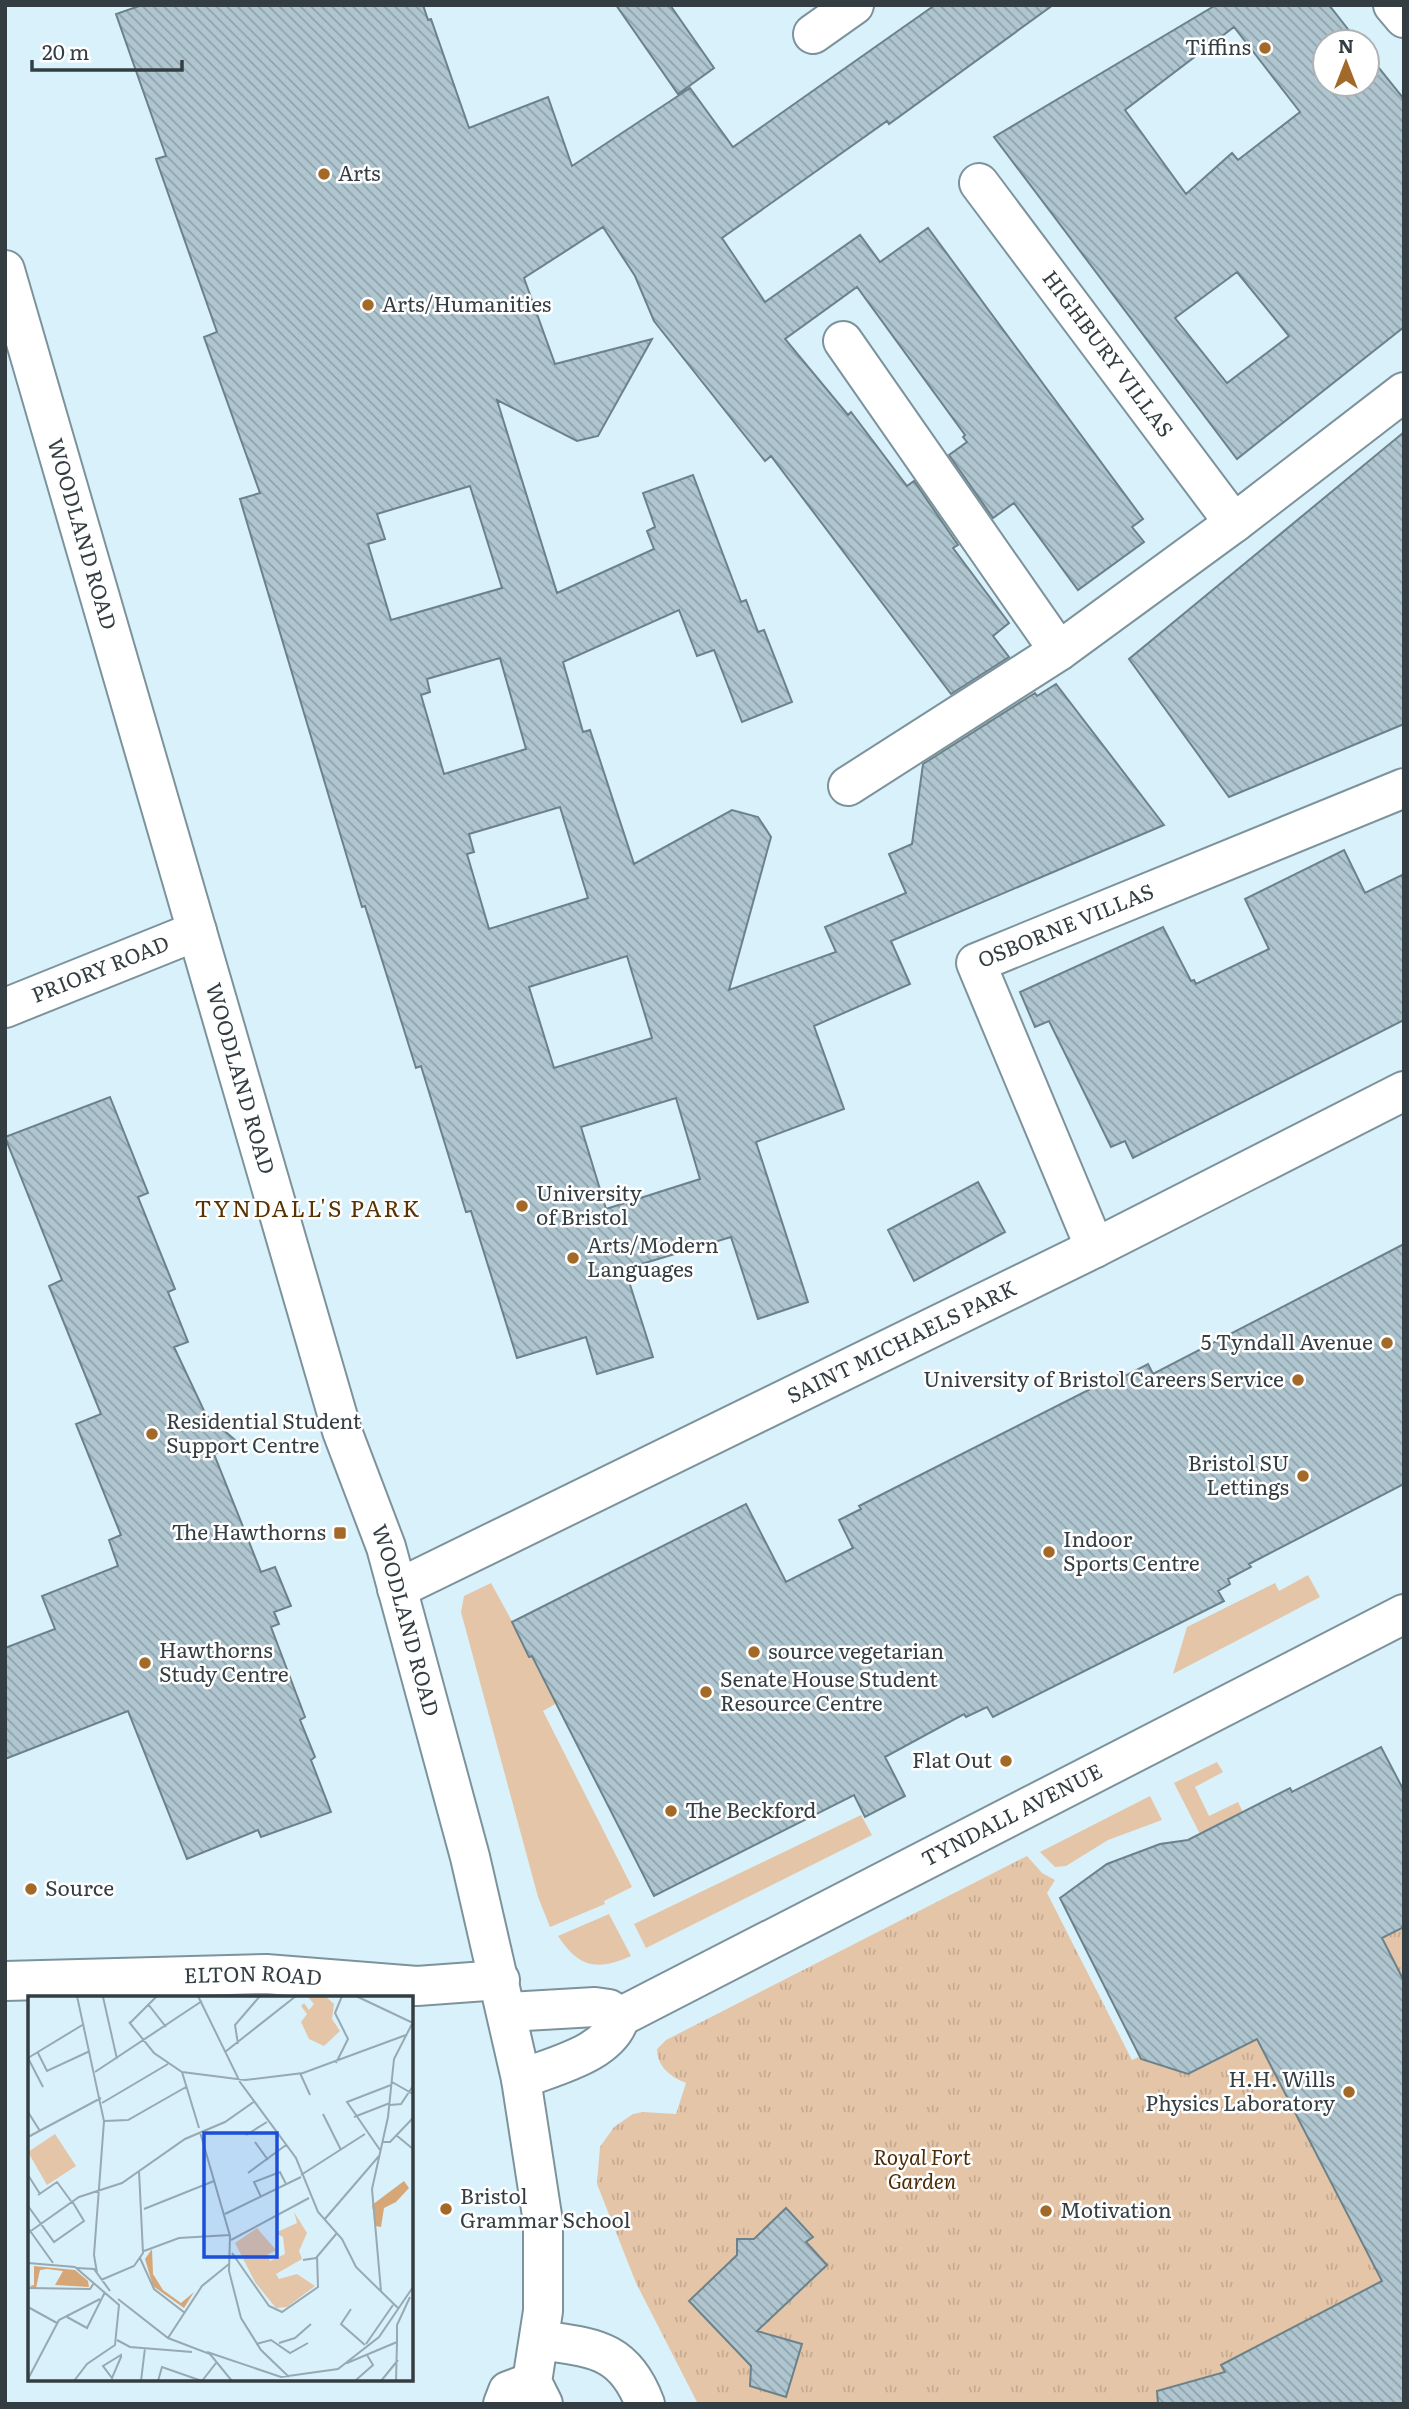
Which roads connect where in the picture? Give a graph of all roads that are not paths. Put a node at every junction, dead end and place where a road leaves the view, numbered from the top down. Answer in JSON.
{"nodes":[{"id":1,"x":854,"y":5,"type":"edge"},
{"id":2,"x":1393,"y":5,"type":"edge"},
{"id":3,"x":1404,"y":18,"type":"edge"},
{"id":4,"x":813,"y":34,"type":"dead end"},
{"id":5,"x":979,"y":183,"type":"dead end"},
{"id":6,"x":5,"y":270,"type":"edge"},
{"id":7,"x":843,"y":341,"type":"dead end"},
{"id":8,"x":1404,"y":393,"type":"edge"},
{"id":9,"x":1234,"y":523,"type":"junction"},
{"id":10,"x":1059,"y":651,"type":"junction"},
{"id":11,"x":848,"y":786,"type":"dead end"},
{"id":12,"x":1404,"y":788,"type":"edge"},
{"id":13,"x":197,"y":931,"type":"junction"},
{"id":14,"x":5,"y":1008,"type":"edge"},
{"id":15,"x":1404,"y":1091,"type":"edge"},
{"id":16,"x":1095,"y":1248,"type":"junction"},
{"id":17,"x":397,"y":1589,"type":"junction"},
{"id":18,"x":1404,"y":1614,"type":"edge"},
{"id":19,"x":5,"y":1981,"type":"edge"},
{"id":20,"x":503,"y":1996,"type":"junction"},
{"id":21,"x":620,"y":2017,"type":"junction"},
{"id":22,"x":521,"y":2079,"type":"junction"},
{"id":23,"x":540,"y":2340,"type":"junction"},
{"id":24,"x":526,"y":2396,"type":"edge"},
{"id":25,"x":645,"y":2404,"type":"edge"}],
"edges":[{"from":1,"to":4,"type":"street"},
{"from":2,"to":3,"type":"street"},
{"from":5,"to":9,"type":"street","name":"HIGHBURY VILLAS"},
{"from":6,"to":13,"type":"street","name":"WOODLAND ROAD"},
{"from":7,"to":10,"type":"street"},
{"from":8,"to":9,"type":"street"},
{"from":9,"to":10,"type":"street"},
{"from":10,"to":11,"type":"street"},
{"from":12,"to":16,"type":"street","name":"OSBORNE VILLAS"},
{"from":13,"to":14,"type":"street","name":"PRIORY ROAD"},
{"from":13,"to":17,"type":"street","name":"WOODLAND ROAD"},
{"from":15,"to":16,"type":"street","name":"SAINT MICHAELS PARK"},
{"from":16,"to":17,"type":"street","name":"SAINT MICHAELS PARK"},
{"from":17,"to":20,"type":"street","name":"WOODLAND ROAD"},
{"from":18,"to":21,"type":"street","name":"TYNDALL AVENUE"},
{"from":19,"to":20,"type":"street","name":"ELTON ROAD"},
{"from":20,"to":21,"type":"street"},
{"from":20,"to":22,"type":"street","name":"WOODLAND ROAD"},
{"from":21,"to":22,"type":"street","name":"TYNDALL AVENUE"},
{"from":22,"to":23,"type":"street","name":"WOODLAND ROAD"},
{"from":23,"to":24,"type":"street","name":"WOODLAND ROAD"},
{"from":23,"to":25,"type":"street"}]}
